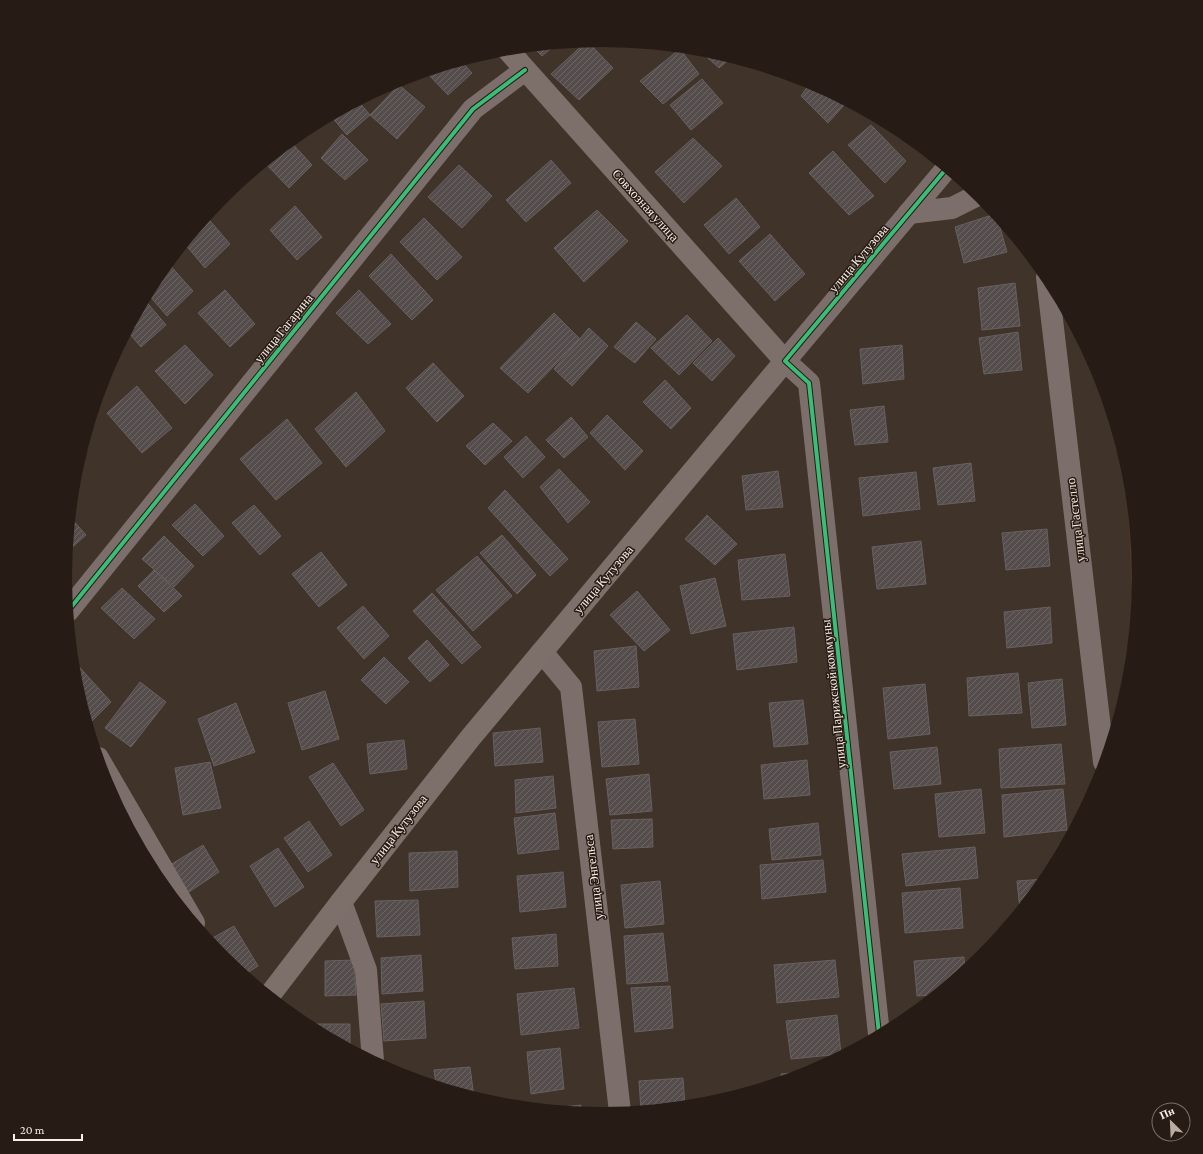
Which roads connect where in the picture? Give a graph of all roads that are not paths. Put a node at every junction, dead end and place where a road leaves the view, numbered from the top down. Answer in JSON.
{"nodes":[{"id":1,"x":512,"y":55,"type":"edge"},
{"id":2,"x":525,"y":70,"type":"junction"},
{"id":3,"x":943,"y":173,"type":"edge"},
{"id":4,"x":972,"y":198,"type":"edge"},
{"id":5,"x":909,"y":213,"type":"junction"},
{"id":6,"x":1049,"y":294,"type":"edge"},
{"id":7,"x":785,"y":361,"type":"junction"},
{"id":8,"x":73,"y":605,"type":"edge"},
{"id":9,"x":542,"y":652,"type":"junction"},
{"id":10,"x":1102,"y":749,"type":"edge"},
{"id":11,"x":116,"y":789,"type":"edge"},
{"id":12,"x":179,"y":896,"type":"edge"},
{"id":13,"x":341,"y":902,"type":"junction"},
{"id":14,"x":272,"y":992,"type":"edge"},
{"id":15,"x":879,"y":1028,"type":"edge"},
{"id":16,"x":373,"y":1055,"type":"edge"},
{"id":17,"x":619,"y":1106,"type":"edge"}],
"edges":[{"from":1,"to":2,"type":"main road","name":"Совхозная улица"},
{"from":2,"to":7,"type":"main road","name":"Совхозная улица"},
{"from":2,"to":8,"type":"street","name":"улица Гагарина"},
{"from":3,"to":5,"type":"street","name":"улица Кутузова"},
{"from":4,"to":5,"type":"street"},
{"from":5,"to":7,"type":"street","name":"улица Кутузова"},
{"from":6,"to":10,"type":"street","name":"улица Гастелло"},
{"from":7,"to":9,"type":"main road","name":"улица Кутузова"},
{"from":7,"to":15,"type":"street","name":"улица Парижской коммуны"},
{"from":9,"to":13,"type":"main road","name":"улица Кутузова"},
{"from":9,"to":17,"type":"street","name":"улица Энгельса"},
{"from":11,"to":12,"type":"street"},
{"from":13,"to":14,"type":"main road","name":"улица Кутузова"},
{"from":13,"to":16,"type":"street"}]}
